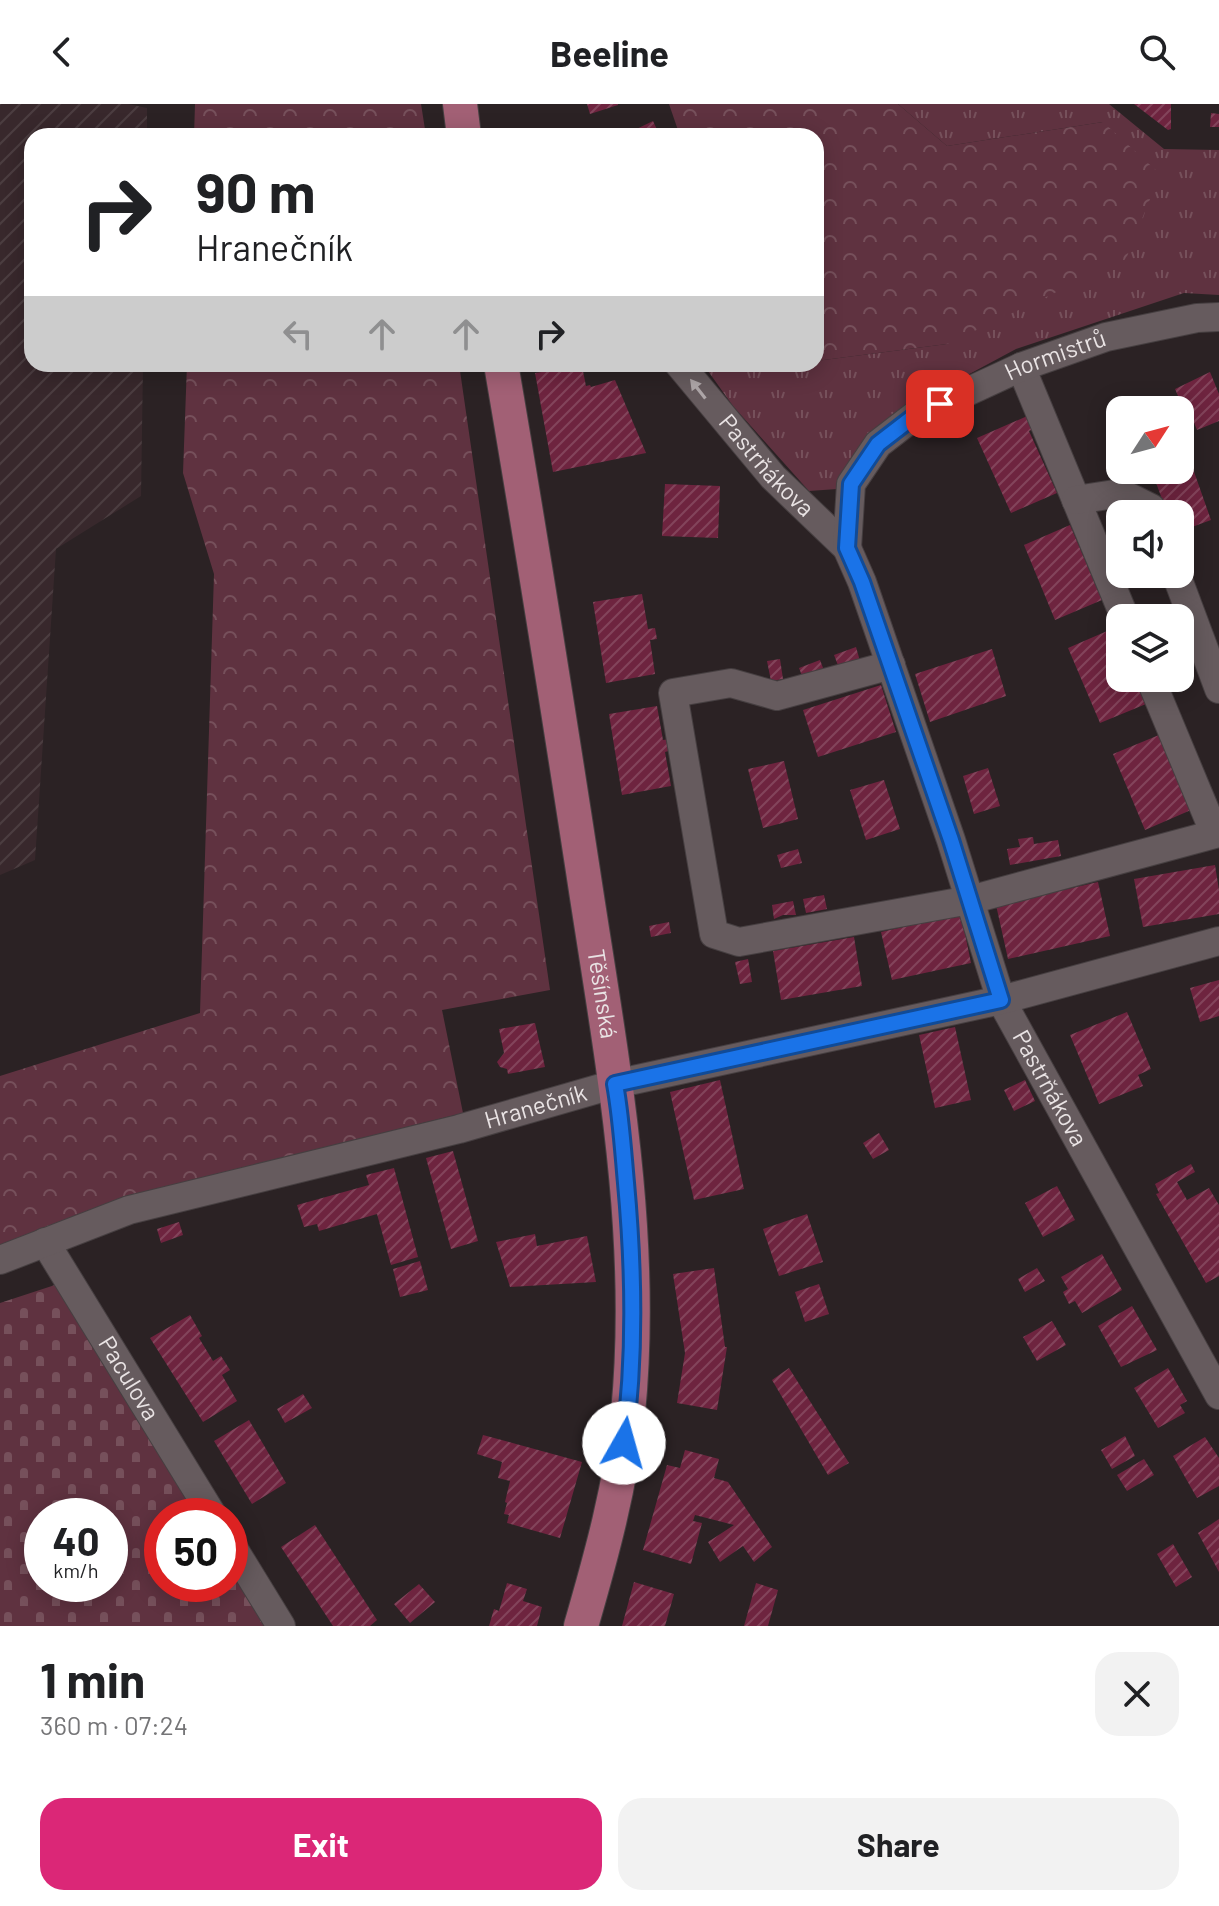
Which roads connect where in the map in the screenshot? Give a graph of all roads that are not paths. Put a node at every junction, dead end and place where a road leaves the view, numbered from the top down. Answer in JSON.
{"nodes":[{"id":1,"x":460,"y":104,"type":"edge"},
{"id":2,"x":463,"y":128,"type":"edge"},
{"id":3,"x":1219,"y":317,"type":"edge"},
{"id":4,"x":1021,"y":367,"type":"junction"},
{"id":5,"x":502,"y":372,"type":"edge"},
{"id":6,"x":686,"y":372,"type":"edge"},
{"id":7,"x":1076,"y":500,"type":"junction"},
{"id":8,"x":1135,"y":500,"type":"edge"},
{"id":9,"x":847,"y":548,"type":"junction"},
{"id":10,"x":1181,"y":588,"type":"edge"},
{"id":11,"x":1119,"y":604,"type":"edge"},
{"id":12,"x":891,"y":665,"type":"junction"},
{"id":13,"x":1219,"y":689,"type":"edge"},
{"id":14,"x":1156,"y":692,"type":"edge"},
{"id":15,"x":970,"y":900,"type":"junction"},
{"id":16,"x":1219,"y":941,"type":"edge"},
{"id":17,"x":1001,"y":1000,"type":"junction"},
{"id":18,"x":615,"y":1084,"type":"junction"},
{"id":19,"x":45,"y":1242,"type":"junction"},
{"id":20,"x":0,"y":1260,"type":"edge"},
{"id":21,"x":1210,"y":1358,"type":"edge"},
{"id":22,"x":1219,"y":1395,"type":"edge"},
{"id":23,"x":202,"y":1498,"type":"edge"},
{"id":24,"x":248,"y":1572,"type":"edge"},
{"id":25,"x":281,"y":1626,"type":"edge"},
{"id":26,"x":581,"y":1626,"type":"edge"}],
"edges":[{"from":1,"to":2,"type":"main road"},
{"from":3,"to":4,"type":"street","name":"Hormistrů"},
{"from":4,"to":7,"type":"street"},
{"from":4,"to":9,"type":"street","name":"Hormistrů"},
{"from":5,"to":18,"type":"main road","name":"Těšínská"},
{"from":9,"to":6,"type":"street","name":"Pastrňákova","one_way":true},
{"from":7,"to":8,"type":"street"},
{"from":7,"to":11,"type":"street"},
{"from":9,"to":12,"type":"street","name":"Pastrňákova"},
{"from":10,"to":13,"type":"street"},
{"from":12,"to":15,"type":"street","name":"Pastrňákova"},
{"from":12,"to":15,"type":"street"},
{"from":14,"to":15,"type":"street"},
{"from":15,"to":17,"type":"street","name":"Pastrňákova"},
{"from":16,"to":17,"type":"street","name":"Hranečník"},
{"from":17,"to":18,"type":"street","name":"Hranečník"},
{"from":17,"to":21,"type":"street","name":"Pastrňákova"},
{"from":18,"to":19,"type":"street","name":"Hranečník"},
{"from":18,"to":26,"type":"main road","name":"Těšínská"},
{"from":19,"to":20,"type":"street","name":"Hranečník"},
{"from":19,"to":23,"type":"street","name":"Paculova"},
{"from":21,"to":22,"type":"street","name":"Pastrňákova"},
{"from":24,"to":25,"type":"street"}]}
